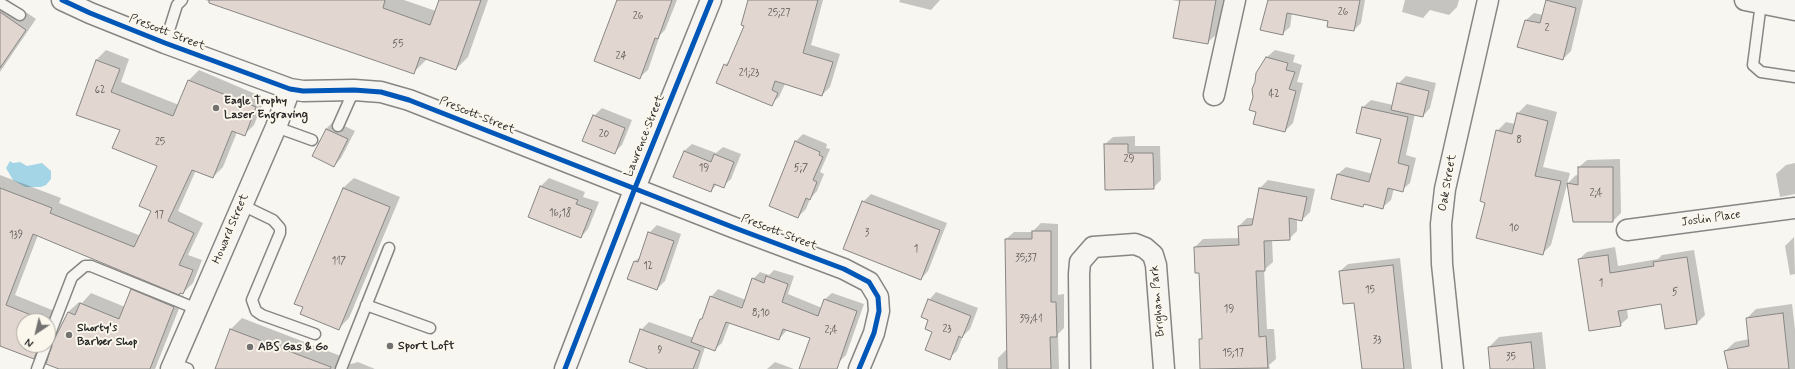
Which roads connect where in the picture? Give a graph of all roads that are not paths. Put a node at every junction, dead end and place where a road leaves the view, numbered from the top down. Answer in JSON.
{"nodes":[{"id":1,"x":62,"y":0,"type":"edge"},
{"id":2,"x":182,"y":0,"type":"edge"},
{"id":3,"x":711,"y":0,"type":"edge"},
{"id":4,"x":1236,"y":0,"type":"edge"},
{"id":5,"x":1488,"y":0,"type":"edge"},
{"id":6,"x":1753,"y":2,"type":"edge"},
{"id":7,"x":0,"y":3,"type":"edge"},
{"id":8,"x":1795,"y":10,"type":"edge"},
{"id":9,"x":20,"y":15,"type":"dead end"},
{"id":10,"x":164,"y":43,"type":"junction"},
{"id":11,"x":1795,"y":77,"type":"edge"},
{"id":12,"x":290,"y":89,"type":"junction"},
{"id":13,"x":354,"y":90,"type":"junction"},
{"id":14,"x":1214,"y":95,"type":"dead end"},
{"id":15,"x":338,"y":126,"type":"dead end"},
{"id":16,"x":276,"y":127,"type":"junction"},
{"id":17,"x":312,"y":140,"type":"dead end"},
{"id":18,"x":635,"y":188,"type":"junction"},
{"id":19,"x":242,"y":206,"type":"junction"},
{"id":20,"x":1795,"y":208,"type":"edge"},
{"id":21,"x":1627,"y":230,"type":"dead end"},
{"id":22,"x":389,"y":248,"type":"dead end"},
{"id":23,"x":366,"y":305,"type":"junction"},
{"id":24,"x":197,"y":309,"type":"junction"},
{"id":25,"x":56,"y":318,"type":"edge"},
{"id":26,"x":430,"y":328,"type":"dead end"},
{"id":27,"x":315,"y":334,"type":"dead end"},
{"id":28,"x":43,"y":353,"type":"edge"},
{"id":29,"x":177,"y":367,"type":"edge"},
{"id":30,"x":37,"y":369,"type":"edge"},
{"id":31,"x":341,"y":369,"type":"edge"},
{"id":32,"x":565,"y":369,"type":"edge"},
{"id":33,"x":859,"y":369,"type":"edge"},
{"id":34,"x":1080,"y":369,"type":"edge"},
{"id":35,"x":1164,"y":369,"type":"edge"},
{"id":36,"x":1453,"y":369,"type":"edge"}],
"edges":[{"from":1,"to":10,"type":"street","name":"Prescott Street"},
{"from":2,"to":10,"type":"lane"},
{"from":3,"to":18,"type":"street","name":"Lawrence Street"},
{"from":4,"to":14,"type":"street"},
{"from":5,"to":36,"type":"street","name":"Oak Street"},
{"from":6,"to":8,"type":"street"},
{"from":6,"to":11,"type":"lane"},
{"from":7,"to":9,"type":"lane"},
{"from":10,"to":12,"type":"street","name":"Prescott Street"},
{"from":12,"to":13,"type":"street","name":"Prescott Street"},
{"from":12,"to":16,"type":"street","name":"Howard Street"},
{"from":13,"to":15,"type":"lane"},
{"from":13,"to":18,"type":"street","name":"Prescott Street"},
{"from":16,"to":17,"type":"lane"},
{"from":16,"to":19,"type":"street","name":"Howard Street"},
{"from":18,"to":32,"type":"street","name":"Lawrence Street"},
{"from":18,"to":33,"type":"street","name":"Prescott Street"},
{"from":19,"to":24,"type":"street","name":"Howard Street"},
{"from":19,"to":27,"type":"lane"},
{"from":20,"to":21,"type":"street","name":"Joslin Place"},
{"from":22,"to":23,"type":"lane"},
{"from":23,"to":26,"type":"lane"},
{"from":23,"to":31,"type":"lane"},
{"from":24,"to":25,"type":"lane"},
{"from":24,"to":29,"type":"street","name":"Howard Street"},
{"from":28,"to":30,"type":"lane"},
{"from":34,"to":35,"type":"street","name":"Brigham Park"}]}
